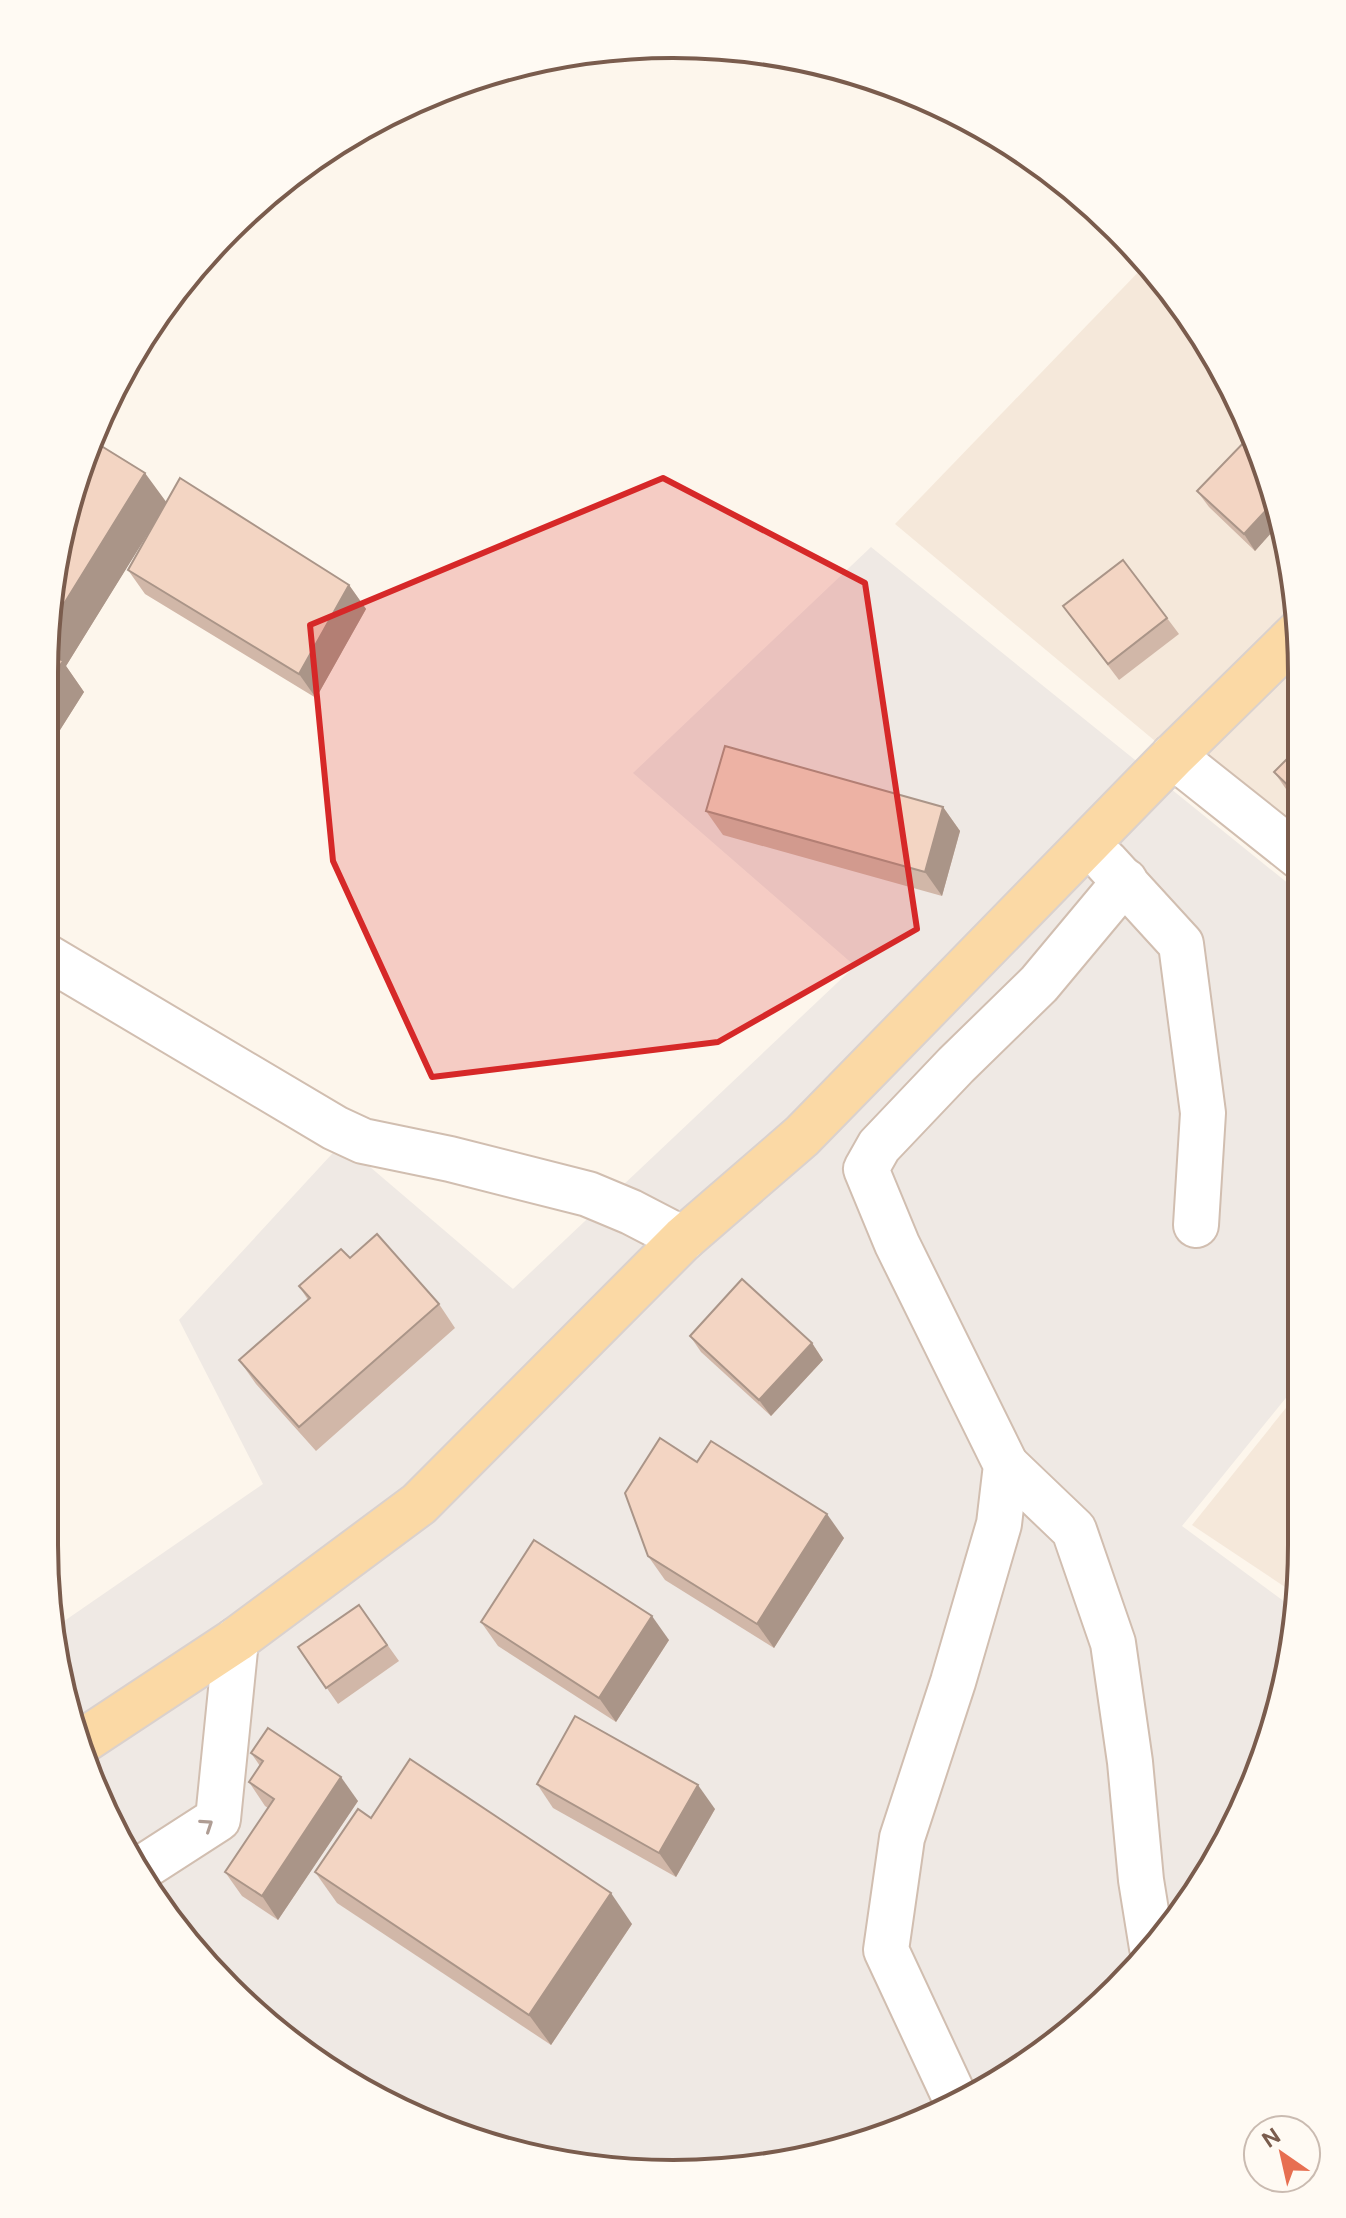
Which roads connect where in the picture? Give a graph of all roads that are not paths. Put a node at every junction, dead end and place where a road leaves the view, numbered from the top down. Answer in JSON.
{"nodes":[{"id":1,"x":1287,"y":644,"type":"edge"},
{"id":2,"x":1173,"y":756,"type":"junction"},
{"id":3,"x":1088,"y":842,"type":"junction"},
{"id":4,"x":1288,"y":847,"type":"edge"},
{"id":5,"x":1125,"y":881,"type":"junction"},
{"id":6,"x":58,"y":964,"type":"edge"},
{"id":7,"x":1196,"y":1225,"type":"dead end"},
{"id":8,"x":683,"y":1239,"type":"junction"},
{"id":9,"x":1006,"y":1465,"type":"junction"},
{"id":10,"x":236,"y":1640,"type":"junction"},
{"id":11,"x":89,"y":1737,"type":"edge"},
{"id":12,"x":148,"y":1864,"type":"edge"},
{"id":13,"x":1150,"y":1933,"type":"edge"},
{"id":14,"x":953,"y":2093,"type":"edge"}],
"edges":[{"from":1,"to":2,"type":"main road"},
{"from":2,"to":3,"type":"main road"},
{"from":2,"to":4,"type":"street"},
{"from":3,"to":5,"type":"street"},
{"from":3,"to":8,"type":"main road"},
{"from":5,"to":7,"type":"street"},
{"from":5,"to":9,"type":"street"},
{"from":6,"to":8,"type":"street"},
{"from":8,"to":10,"type":"main road"},
{"from":9,"to":13,"type":"street"},
{"from":9,"to":14,"type":"street"},
{"from":10,"to":11,"type":"main road"},
{"from":12,"to":10,"type":"street","one_way":true}]}
